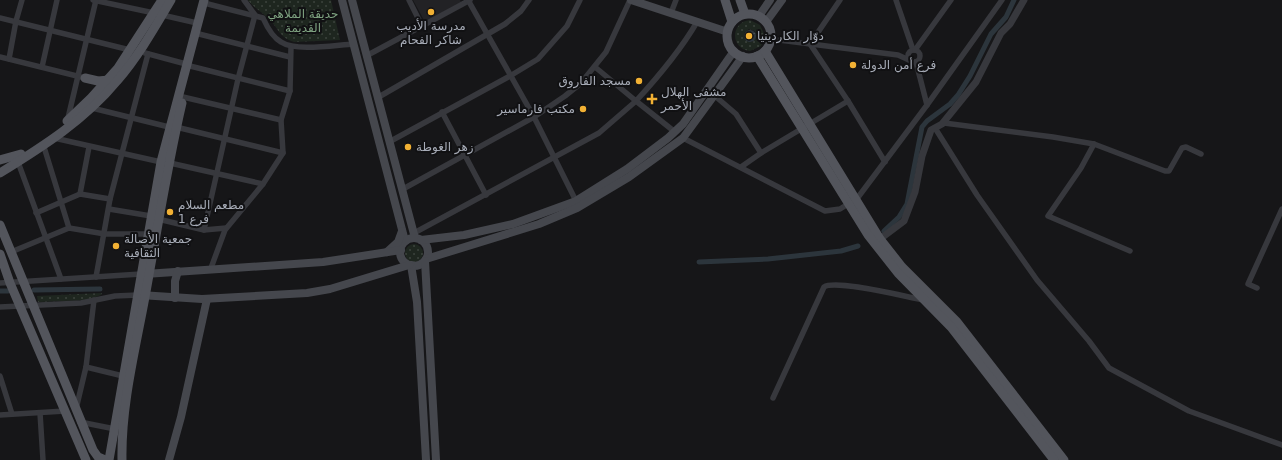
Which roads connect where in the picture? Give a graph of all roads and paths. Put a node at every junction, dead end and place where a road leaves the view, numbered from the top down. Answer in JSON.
{"nodes":[{"id":1,"x":22,"y":0,"type":"edge"},
{"id":2,"x":57,"y":0,"type":"edge"},
{"id":3,"x":93,"y":0,"type":"edge"},
{"id":4,"x":96,"y":0,"type":"edge"},
{"id":5,"x":162,"y":0,"type":"edge"},
{"id":6,"x":171,"y":0,"type":"edge"},
{"id":7,"x":244,"y":0,"type":"edge"},
{"id":8,"x":342,"y":0,"type":"edge"},
{"id":9,"x":352,"y":0,"type":"edge"},
{"id":10,"x":409,"y":0,"type":"edge"},
{"id":11,"x":469,"y":0,"type":"edge"},
{"id":12,"x":529,"y":0,"type":"edge"},
{"id":13,"x":580,"y":0,"type":"edge"},
{"id":14,"x":631,"y":0,"type":"edge"},
{"id":15,"x":676,"y":0,"type":"edge"},
{"id":16,"x":725,"y":0,"type":"edge"},
{"id":17,"x":740,"y":0,"type":"edge"},
{"id":18,"x":770,"y":0,"type":"edge"},
{"id":19,"x":782,"y":0,"type":"edge"},
{"id":20,"x":840,"y":0,"type":"edge"},
{"id":21,"x":896,"y":0,"type":"edge"},
{"id":22,"x":951,"y":0,"type":"edge"},
{"id":23,"x":1002,"y":0,"type":"edge"},
{"id":24,"x":1024,"y":0,"type":"edge"},
{"id":25,"x":207,"y":1,"type":"edge"},
{"id":26,"x":671,"y":13,"type":"junction"},
{"id":27,"x":159,"y":14,"type":"junction"},
{"id":28,"x":744,"y":14,"type":"junction"},
{"id":29,"x":255,"y":15,"type":"junction"},
{"id":30,"x":0,"y":18,"type":"edge"},
{"id":31,"x":763,"y":19,"type":"junction"},
{"id":32,"x":16,"y":22,"type":"junction"},
{"id":33,"x":697,"y":22,"type":"junction"},
{"id":34,"x":732,"y":22,"type":"junction"},
{"id":35,"x":197,"y":23,"type":"junction"},
{"id":36,"x":422,"y":26,"type":"junction"},
{"id":37,"x":51,"y":29,"type":"junction"},
{"id":38,"x":728,"y":32,"type":"junction"},
{"id":39,"x":199,"y":34,"type":"junction"},
{"id":40,"x":487,"y":34,"type":"junction"},
{"id":41,"x":86,"y":39,"type":"junction"},
{"id":42,"x":771,"y":39,"type":"junction"},
{"id":43,"x":354,"y":44,"type":"junction"},
{"id":44,"x":810,"y":44,"type":"junction"},
{"id":45,"x":247,"y":47,"type":"junction"},
{"id":46,"x":290,"y":47,"type":"junction"},
{"id":47,"x":139,"y":51,"type":"junction"},
{"id":48,"x":734,"y":51,"type":"junction"},
{"id":49,"x":914,"y":51,"type":"junction"},
{"id":50,"x":761,"y":54,"type":"junction"},
{"id":51,"x":898,"y":55,"type":"junction"},
{"id":52,"x":366,"y":56,"type":"junction"},
{"id":53,"x":743,"y":56,"type":"junction"},
{"id":54,"x":0,"y":57,"type":"edge"},
{"id":55,"x":290,"y":57,"type":"junction"},
{"id":56,"x":9,"y":59,"type":"junction"},
{"id":57,"x":909,"y":60,"type":"junction"},
{"id":58,"x":916,"y":62,"type":"junction"},
{"id":59,"x":188,"y":65,"type":"junction"},
{"id":60,"x":42,"y":67,"type":"junction"},
{"id":61,"x":595,"y":67,"type":"junction"},
{"id":62,"x":510,"y":76,"type":"junction"},
{"id":63,"x":81,"y":77,"type":"junction"},
{"id":64,"x":238,"y":79,"type":"junction"},
{"id":65,"x":109,"y":80,"type":"junction"},
{"id":66,"x":290,"y":91,"type":"junction"},
{"id":67,"x":715,"y":96,"type":"junction"},
{"id":68,"x":183,"y":97,"type":"junction"},
{"id":69,"x":377,"y":98,"type":"junction"},
{"id":70,"x":636,"y":101,"type":"junction"},
{"id":71,"x":848,"y":101,"type":"junction"},
{"id":72,"x":92,"y":103,"type":"junction"},
{"id":73,"x":928,"y":105,"type":"junction"},
{"id":74,"x":232,"y":109,"type":"junction"},
{"id":75,"x":442,"y":112,"type":"junction"},
{"id":76,"x":130,"y":117,"type":"junction"},
{"id":77,"x":534,"y":117,"type":"junction"},
{"id":78,"x":281,"y":120,"type":"junction"},
{"id":79,"x":67,"y":121,"type":"junction"},
{"id":80,"x":944,"y":123,"type":"junction"},
{"id":81,"x":173,"y":127,"type":"junction"},
{"id":82,"x":805,"y":127,"type":"junction"},
{"id":83,"x":936,"y":128,"type":"junction"},
{"id":84,"x":675,"y":132,"type":"junction"},
{"id":85,"x":54,"y":138,"type":"junction"},
{"id":86,"x":683,"y":138,"type":"junction"},
{"id":87,"x":226,"y":139,"type":"junction"},
{"id":88,"x":388,"y":142,"type":"junction"},
{"id":89,"x":1094,"y":144,"type":"junction"},
{"id":90,"x":44,"y":147,"type":"junction"},
{"id":91,"x":89,"y":147,"type":"junction"},
{"id":92,"x":762,"y":152,"type":"junction"},
{"id":93,"x":121,"y":153,"type":"junction"},
{"id":94,"x":282,"y":153,"type":"junction"},
{"id":95,"x":1201,"y":154,"type":"dead end"},
{"id":96,"x":464,"y":155,"type":"junction"},
{"id":97,"x":553,"y":157,"type":"junction"},
{"id":98,"x":20,"y":158,"type":"junction"},
{"id":99,"x":0,"y":160,"type":"edge"},
{"id":100,"x":885,"y":162,"type":"junction"},
{"id":101,"x":165,"y":163,"type":"junction"},
{"id":102,"x":0,"y":166,"type":"edge"},
{"id":103,"x":741,"y":167,"type":"junction"},
{"id":104,"x":0,"y":173,"type":"edge"},
{"id":105,"x":217,"y":173,"type":"junction"},
{"id":106,"x":262,"y":184,"type":"junction"},
{"id":107,"x":403,"y":189,"type":"junction"},
{"id":108,"x":80,"y":194,"type":"junction"},
{"id":109,"x":486,"y":196,"type":"junction"},
{"id":110,"x":110,"y":199,"type":"junction"},
{"id":111,"x":576,"y":201,"type":"junction"},
{"id":112,"x":61,"y":202,"type":"junction"},
{"id":113,"x":852,"y":202,"type":"junction"},
{"id":114,"x":1282,"y":209,"type":"edge"},
{"id":115,"x":109,"y":210,"type":"junction"},
{"id":116,"x":36,"y":213,"type":"junction"},
{"id":117,"x":155,"y":218,"type":"junction"},
{"id":118,"x":0,"y":225,"type":"edge"},
{"id":119,"x":69,"y":228,"type":"junction"},
{"id":120,"x":226,"y":228,"type":"junction"},
{"id":121,"x":204,"y":230,"type":"junction"},
{"id":122,"x":402,"y":231,"type":"junction"},
{"id":123,"x":105,"y":234,"type":"junction"},
{"id":124,"x":148,"y":234,"type":"junction"},
{"id":125,"x":416,"y":237,"type":"junction"},
{"id":126,"x":46,"y":238,"type":"junction"},
{"id":127,"x":880,"y":239,"type":"junction"},
{"id":128,"x":405,"y":242,"type":"junction"},
{"id":129,"x":400,"y":250,"type":"junction"},
{"id":130,"x":1130,"y":251,"type":"dead end"},
{"id":131,"x":10,"y":252,"type":"junction"},
{"id":132,"x":0,"y":254,"type":"edge"},
{"id":133,"x":384,"y":254,"type":"junction"},
{"id":134,"x":440,"y":255,"type":"junction"},
{"id":135,"x":426,"y":260,"type":"junction"},
{"id":136,"x":410,"y":265,"type":"junction"},
{"id":137,"x":211,"y":268,"type":"junction"},
{"id":138,"x":178,"y":271,"type":"junction"},
{"id":139,"x":145,"y":274,"type":"junction"},
{"id":140,"x":96,"y":277,"type":"junction"},
{"id":141,"x":426,"y":278,"type":"junction"},
{"id":142,"x":61,"y":279,"type":"junction"},
{"id":143,"x":23,"y":282,"type":"junction"},
{"id":144,"x":0,"y":283,"type":"edge"},
{"id":145,"x":10,"y":283,"type":"junction"},
{"id":146,"x":1257,"y":288,"type":"dead end"},
{"id":147,"x":141,"y":295,"type":"junction"},
{"id":148,"x":175,"y":298,"type":"junction"},
{"id":149,"x":207,"y":299,"type":"junction"},
{"id":150,"x":94,"y":300,"type":"junction"},
{"id":151,"x":924,"y":300,"type":"junction"},
{"id":152,"x":20,"y":306,"type":"junction"},
{"id":153,"x":32,"y":306,"type":"junction"},
{"id":154,"x":0,"y":307,"type":"edge"},
{"id":155,"x":86,"y":367,"type":"junction"},
{"id":156,"x":0,"y":376,"type":"edge"},
{"id":157,"x":123,"y":376,"type":"junction"},
{"id":158,"x":773,"y":398,"type":"dead end"},
{"id":159,"x":65,"y":411,"type":"junction"},
{"id":160,"x":76,"y":412,"type":"junction"},
{"id":161,"x":40,"y":413,"type":"junction"},
{"id":162,"x":12,"y":414,"type":"junction"},
{"id":163,"x":0,"y":415,"type":"edge"},
{"id":164,"x":80,"y":422,"type":"junction"},
{"id":165,"x":115,"y":429,"type":"junction"},
{"id":166,"x":1282,"y":445,"type":"edge"},
{"id":167,"x":43,"y":460,"type":"edge"},
{"id":168,"x":86,"y":460,"type":"edge"},
{"id":169,"x":105,"y":460,"type":"edge"},
{"id":170,"x":109,"y":460,"type":"edge"},
{"id":171,"x":122,"y":460,"type":"edge"},
{"id":172,"x":169,"y":460,"type":"edge"},
{"id":173,"x":426,"y":460,"type":"edge"},
{"id":174,"x":436,"y":460,"type":"edge"},
{"id":175,"x":1054,"y":460,"type":"edge"},
{"id":176,"x":1064,"y":460,"type":"edge"}],
"edges":[{"from":1,"to":32,"type":"street"},
{"from":2,"to":37,"type":"street"},
{"from":3,"to":4,"type":"street"},
{"from":4,"to":27,"type":"street"},
{"from":4,"to":41,"type":"street"},
{"from":5,"to":27,"type":"main road"},
{"from":6,"to":27,"type":"main road"},
{"from":7,"to":29,"type":"street"},
{"from":8,"to":43,"type":"main road"},
{"from":9,"to":52,"type":"main road"},
{"from":10,"to":36,"type":"street"},
{"from":11,"to":36,"type":"street"},
{"from":11,"to":40,"type":"street"},
{"from":12,"to":40,"type":"street"},
{"from":13,"to":62,"type":"street"},
{"from":14,"to":26,"type":"main road"},
{"from":14,"to":61,"type":"street"},
{"from":15,"to":26,"type":"street"},
{"from":16,"to":34,"type":"main road"},
{"from":17,"to":28,"type":"main road"},
{"from":18,"to":31,"type":"main road"},
{"from":19,"to":31,"type":"main road"},
{"from":20,"to":44,"type":"street"},
{"from":21,"to":49,"type":"street"},
{"from":22,"to":49,"type":"street"},
{"from":23,"to":73,"type":"street"},
{"from":24,"to":80,"type":"street"},
{"from":25,"to":29,"type":"street"},
{"from":25,"to":35,"type":"main road"},
{"from":25,"to":39,"type":"main road"},
{"from":26,"to":33,"type":"main road"},
{"from":27,"to":35,"type":"street"},
{"from":27,"to":47,"type":"main road"},
{"from":28,"to":31,"type":"main road"},
{"from":28,"to":34,"type":"main road"},
{"from":29,"to":45,"type":"street"},
{"from":29,"to":46,"type":"street"},
{"from":30,"to":32,"type":"street"},
{"from":31,"to":42,"type":"main road"},
{"from":32,"to":37,"type":"street"},
{"from":32,"to":56,"type":"street"},
{"from":33,"to":38,"type":"main road"},
{"from":33,"to":70,"type":"street"},
{"from":34,"to":38,"type":"main road"},
{"from":35,"to":59,"type":"main road"},
{"from":36,"to":52,"type":"street"},
{"from":37,"to":41,"type":"street"},
{"from":37,"to":60,"type":"street"},
{"from":38,"to":48,"type":"main road"},
{"from":39,"to":45,"type":"street"},
{"from":39,"to":59,"type":"main road"},
{"from":40,"to":62,"type":"street"},
{"from":40,"to":69,"type":"street"},
{"from":41,"to":47,"type":"street"},
{"from":41,"to":63,"type":"street"},
{"from":42,"to":44,"type":"street"},
{"from":42,"to":50,"type":"main road"},
{"from":43,"to":46,"type":"street"},
{"from":43,"to":122,"type":"main road"},
{"from":44,"to":51,"type":"street"},
{"from":44,"to":71,"type":"street"},
{"from":45,"to":55,"type":"street"},
{"from":45,"to":64,"type":"street"},
{"from":46,"to":55,"type":"street"},
{"from":47,"to":59,"type":"street"},
{"from":47,"to":65,"type":"main road"},
{"from":47,"to":72,"type":"main road"},
{"from":47,"to":76,"type":"street"},
{"from":48,"to":53,"type":"main road"},
{"from":48,"to":84,"type":"main road"},
{"from":49,"to":51,"type":"street"},
{"from":49,"to":57,"type":"street"},
{"from":49,"to":58,"type":"street"},
{"from":50,"to":53,"type":"main road"},
{"from":50,"to":82,"type":"main road"},
{"from":51,"to":57,"type":"street"},
{"from":52,"to":69,"type":"main road"},
{"from":53,"to":67,"type":"main road"},
{"from":54,"to":56,"type":"street"},
{"from":55,"to":66,"type":"street"},
{"from":56,"to":60,"type":"street"},
{"from":57,"to":58,"type":"street"},
{"from":58,"to":73,"type":"street"},
{"from":59,"to":64,"type":"street"},
{"from":59,"to":68,"type":"main road"},
{"from":59,"to":81,"type":"main road"},
{"from":60,"to":63,"type":"street"},
{"from":61,"to":70,"type":"street"},
{"from":61,"to":77,"type":"street"},
{"from":62,"to":75,"type":"street"},
{"from":62,"to":77,"type":"street"},
{"from":63,"to":65,"type":"main road"},
{"from":63,"to":72,"type":"main road"},
{"from":63,"to":79,"type":"street"},
{"from":64,"to":66,"type":"street"},
{"from":64,"to":74,"type":"street"},
{"from":65,"to":72,"type":"main road"},
{"from":66,"to":78,"type":"street"},
{"from":67,"to":86,"type":"main road"},
{"from":67,"to":92,"type":"street"},
{"from":68,"to":74,"type":"street"},
{"from":68,"to":81,"type":"main road"},
{"from":69,"to":88,"type":"main road"},
{"from":70,"to":84,"type":"street"},
{"from":70,"to":97,"type":"street"},
{"from":71,"to":82,"type":"street"},
{"from":71,"to":100,"type":"street"},
{"from":72,"to":76,"type":"street"},
{"from":72,"to":79,"type":"main road"},
{"from":72,"to":85,"type":"main road"},
{"from":73,"to":100,"type":"street"},
{"from":74,"to":78,"type":"street"},
{"from":74,"to":87,"type":"street"},
{"from":75,"to":88,"type":"street"},
{"from":75,"to":96,"type":"street"},
{"from":76,"to":81,"type":"street"},
{"from":76,"to":93,"type":"street"},
{"from":77,"to":96,"type":"street"},
{"from":77,"to":97,"type":"street"},
{"from":78,"to":94,"type":"street"},
{"from":79,"to":98,"type":"main road"},
{"from":80,"to":83,"type":"street"},
{"from":80,"to":89,"type":"street"},
{"from":81,"to":87,"type":"street"},
{"from":81,"to":101,"type":"main road"},
{"from":82,"to":92,"type":"street"},
{"from":82,"to":113,"type":"main road"},
{"from":83,"to":127,"type":"street"},
{"from":83,"to":166,"type":"street"},
{"from":84,"to":111,"type":"main road"},
{"from":85,"to":90,"type":"main road"},
{"from":85,"to":91,"type":"street"},
{"from":86,"to":103,"type":"street"},
{"from":86,"to":134,"type":"main road"},
{"from":87,"to":94,"type":"street"},
{"from":87,"to":105,"type":"street"},
{"from":88,"to":107,"type":"main road"},
{"from":89,"to":95,"type":"street"},
{"from":89,"to":130,"type":"street"},
{"from":90,"to":98,"type":"main road"},
{"from":90,"to":112,"type":"street"},
{"from":91,"to":93,"type":"street"},
{"from":91,"to":108,"type":"street"},
{"from":92,"to":103,"type":"street"},
{"from":93,"to":101,"type":"street"},
{"from":93,"to":110,"type":"street"},
{"from":94,"to":106,"type":"street"},
{"from":96,"to":107,"type":"street"},
{"from":96,"to":109,"type":"street"},
{"from":97,"to":109,"type":"street"},
{"from":97,"to":111,"type":"street"},
{"from":98,"to":99,"type":"main road"},
{"from":98,"to":102,"type":"main road"},
{"from":98,"to":104,"type":"main road"},
{"from":98,"to":116,"type":"street"},
{"from":100,"to":113,"type":"street"},
{"from":101,"to":105,"type":"street"},
{"from":101,"to":117,"type":"main road"},
{"from":103,"to":113,"type":"street"},
{"from":105,"to":106,"type":"street"},
{"from":105,"to":121,"type":"street"},
{"from":106,"to":120,"type":"street"},
{"from":107,"to":125,"type":"main road"},
{"from":108,"to":110,"type":"street"},
{"from":108,"to":112,"type":"street"},
{"from":109,"to":125,"type":"street"},
{"from":110,"to":115,"type":"street"},
{"from":111,"to":125,"type":"main road"},
{"from":112,"to":116,"type":"street"},
{"from":112,"to":119,"type":"street"},
{"from":113,"to":127,"type":"main road"},
{"from":113,"to":151,"type":"main road"},
{"from":114,"to":146,"type":"street"},
{"from":115,"to":117,"type":"street"},
{"from":115,"to":123,"type":"street"},
{"from":116,"to":126,"type":"street"},
{"from":117,"to":121,"type":"street"},
{"from":117,"to":124,"type":"main road"},
{"from":117,"to":139,"type":"main road"},
{"from":118,"to":131,"type":"main road"},
{"from":119,"to":123,"type":"street"},
{"from":119,"to":126,"type":"street"},
{"from":120,"to":121,"type":"street"},
{"from":120,"to":137,"type":"street"},
{"from":122,"to":128,"type":"main road"},
{"from":122,"to":133,"type":"main road"},
{"from":123,"to":124,"type":"street"},
{"from":123,"to":140,"type":"street"},
{"from":124,"to":139,"type":"main road"},
{"from":125,"to":128,"type":"main road"},
{"from":125,"to":135,"type":"main road"},
{"from":126,"to":131,"type":"street"},
{"from":126,"to":142,"type":"street"},
{"from":127,"to":176,"type":"main road"},
{"from":128,"to":129,"type":"main road"},
{"from":129,"to":133,"type":"main road"},
{"from":129,"to":136,"type":"main road"},
{"from":131,"to":143,"type":"main road"},
{"from":132,"to":145,"type":"main road"},
{"from":133,"to":137,"type":"main road"},
{"from":134,"to":135,"type":"main road"},
{"from":134,"to":141,"type":"main road"},
{"from":135,"to":136,"type":"main road"},
{"from":135,"to":141,"type":"main road"},
{"from":136,"to":149,"type":"main road"},
{"from":136,"to":173,"type":"main road"},
{"from":137,"to":138,"type":"main road"},
{"from":138,"to":139,"type":"main road"},
{"from":138,"to":148,"type":"main road"},
{"from":139,"to":140,"type":"street"},
{"from":139,"to":147,"type":"main road"},
{"from":140,"to":142,"type":"street"},
{"from":141,"to":174,"type":"main road"},
{"from":142,"to":143,"type":"street"},
{"from":143,"to":145,"type":"street"},
{"from":143,"to":153,"type":"main road"},
{"from":144,"to":145,"type":"street"},
{"from":145,"to":152,"type":"main road"},
{"from":147,"to":148,"type":"main road"},
{"from":147,"to":150,"type":"street"},
{"from":147,"to":157,"type":"main road"},
{"from":147,"to":171,"type":"main road"},
{"from":148,"to":149,"type":"main road"},
{"from":149,"to":172,"type":"main road"},
{"from":150,"to":153,"type":"street"},
{"from":150,"to":155,"type":"street"},
{"from":151,"to":158,"type":"street"},
{"from":151,"to":175,"type":"main road"},
{"from":152,"to":153,"type":"street"},
{"from":152,"to":154,"type":"street"},
{"from":152,"to":159,"type":"main road"},
{"from":153,"to":160,"type":"main road"},
{"from":155,"to":157,"type":"street"},
{"from":155,"to":160,"type":"street"},
{"from":156,"to":162,"type":"street"},
{"from":157,"to":165,"type":"main road"},
{"from":159,"to":161,"type":"street"},
{"from":159,"to":168,"type":"main road"},
{"from":160,"to":164,"type":"main road"},
{"from":161,"to":162,"type":"street"},
{"from":161,"to":167,"type":"street"},
{"from":162,"to":163,"type":"street"},
{"from":164,"to":165,"type":"street"},
{"from":164,"to":169,"type":"main road"},
{"from":165,"to":170,"type":"main road"}]}
